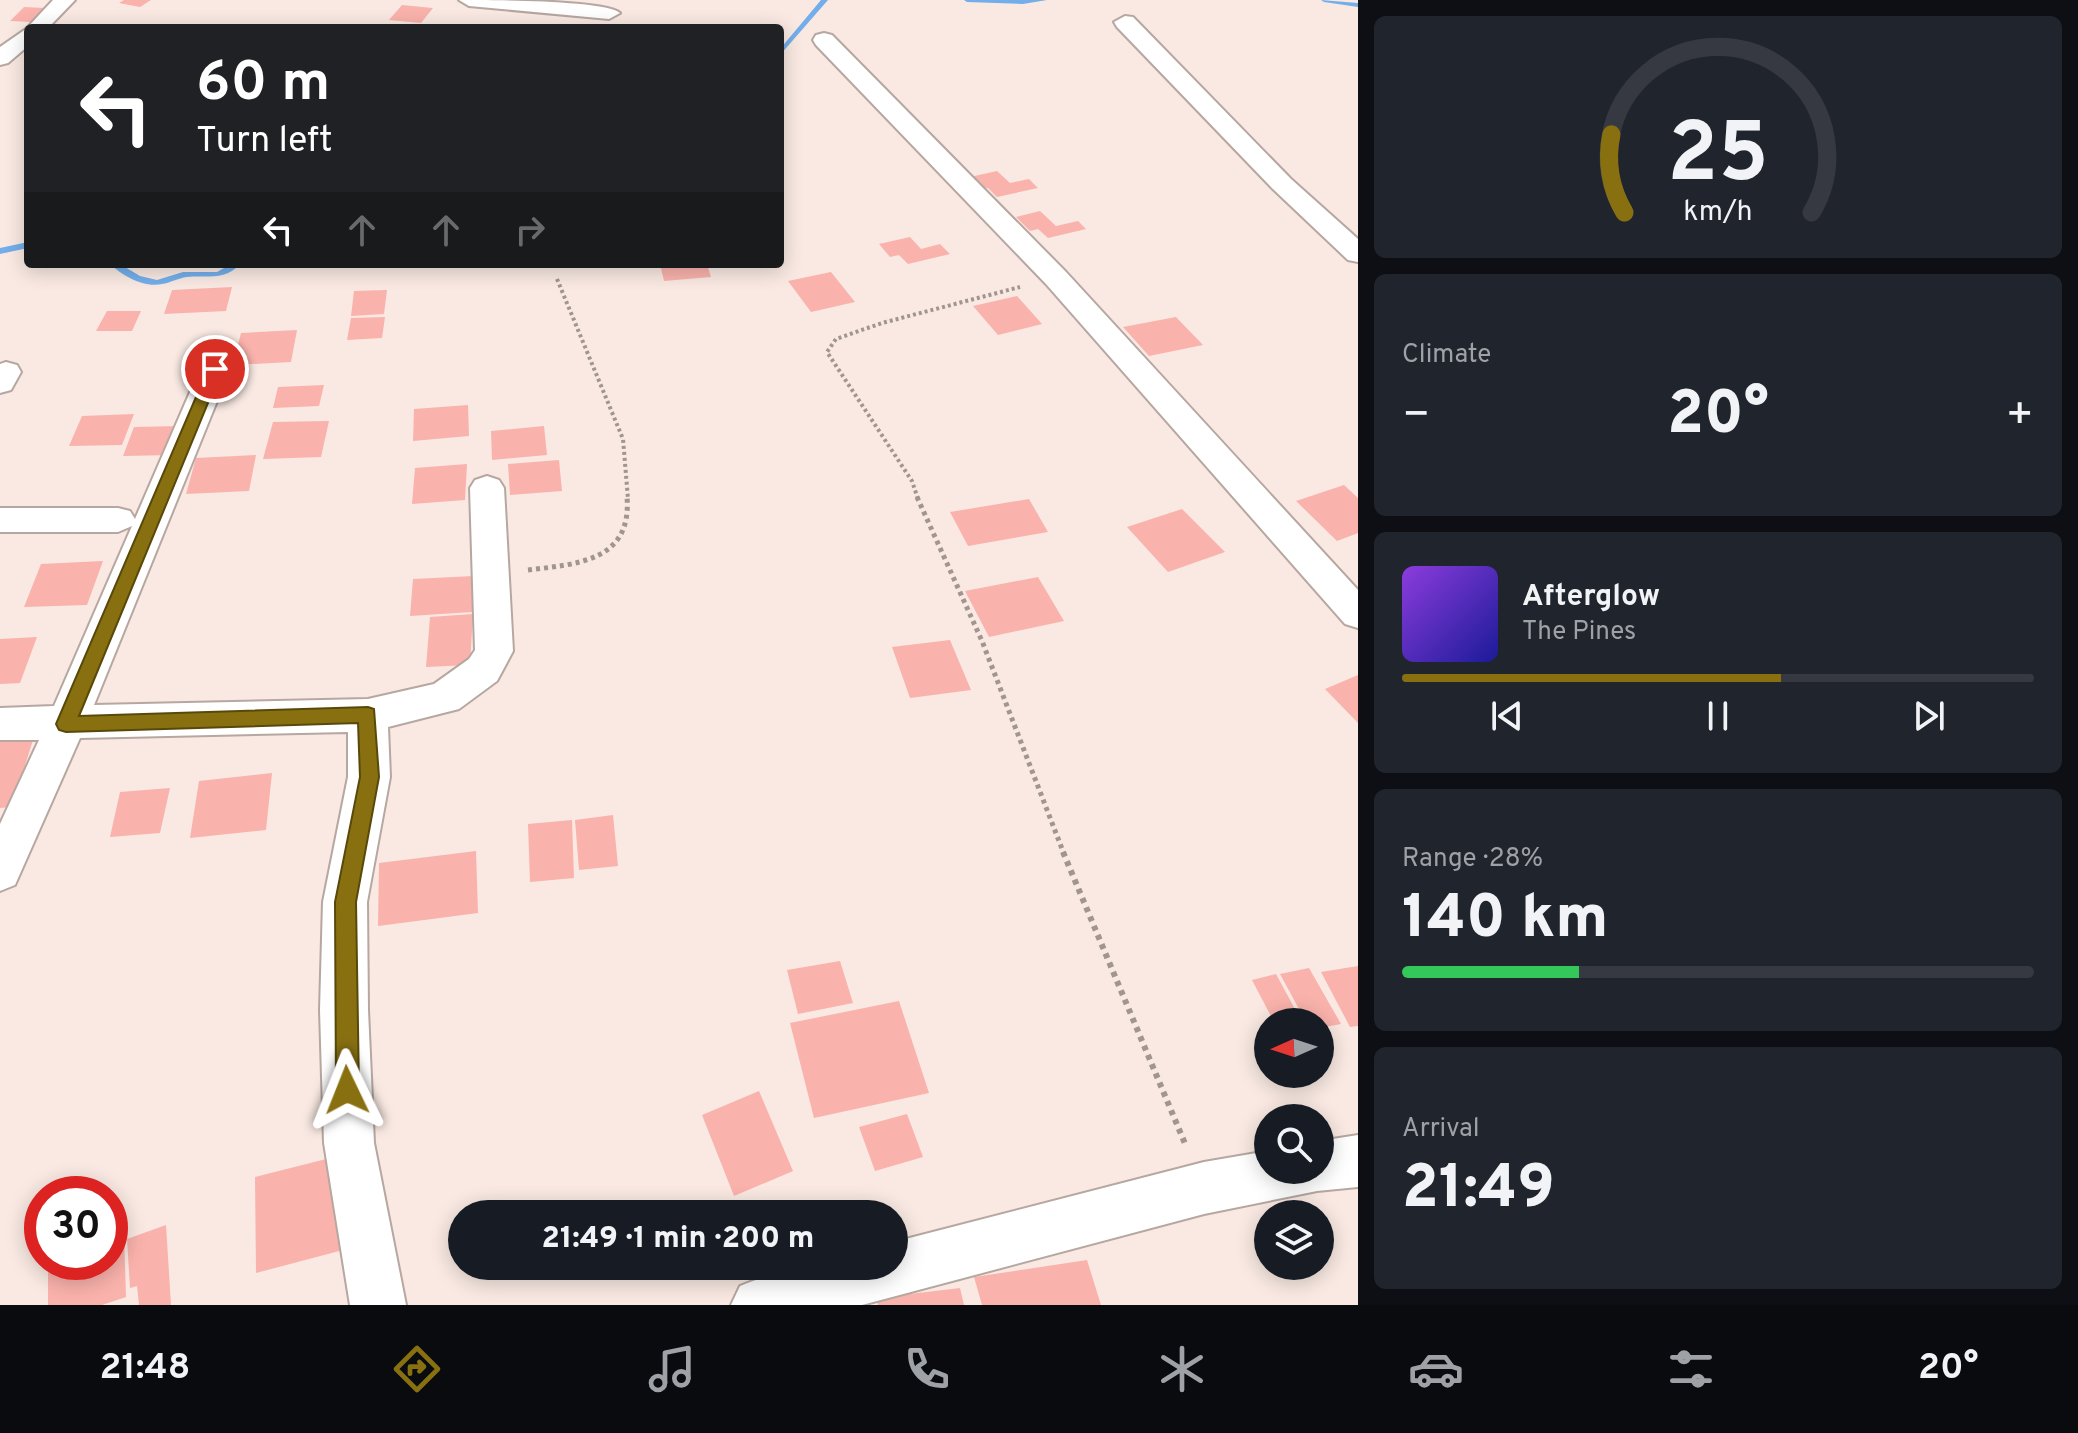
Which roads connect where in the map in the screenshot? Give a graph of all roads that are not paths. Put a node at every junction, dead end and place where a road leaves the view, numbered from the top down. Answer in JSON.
{"nodes":[{"id":1,"x":65,"y":0,"type":"edge"},
{"id":2,"x":469,"y":0,"type":"edge"},
{"id":3,"x":609,"y":13,"type":"dead end"},
{"id":4,"x":1125,"y":22,"type":"dead end"},
{"id":5,"x":40,"y":24,"type":"edge"},
{"id":6,"x":24,"y":38,"type":"edge"},
{"id":7,"x":824,"y":40,"type":"dead end"},
{"id":8,"x":0,"y":58,"type":"edge"},
{"id":9,"x":1358,"y":254,"type":"edge"},
{"id":10,"x":215,"y":369,"type":"dead end"},
{"id":11,"x":487,"y":488,"type":"dead end"},
{"id":12,"x":0,"y":520,"type":"edge"},
{"id":13,"x":118,"y":520,"type":"dead end"},
{"id":14,"x":1358,"y":614,"type":"edge"},
{"id":15,"x":368,"y":715,"type":"junction"},
{"id":16,"x":0,"y":724,"type":"edge"},
{"id":17,"x":66,"y":724,"type":"junction"},
{"id":18,"x":0,"y":871,"type":"edge"},
{"id":19,"x":1358,"y":1161,"type":"edge"},
{"id":20,"x":1334,"y":1165,"type":"edge"},
{"id":21,"x":1254,"y":1179,"type":"edge"},
{"id":22,"x":378,"y":1305,"type":"edge"},
{"id":23,"x":759,"y":1305,"type":"edge"}],
"edges":[{"from":1,"to":5,"type":"street"},
{"from":2,"to":3,"type":"street"},
{"from":4,"to":9,"type":"street"},
{"from":6,"to":8,"type":"street"},
{"from":7,"to":14,"type":"street"},
{"from":10,"to":17,"type":"street"},
{"from":11,"to":15,"type":"street"},
{"from":12,"to":13,"type":"street"},
{"from":15,"to":17,"type":"street"},
{"from":15,"to":22,"type":"street"},
{"from":16,"to":17,"type":"street"},
{"from":17,"to":18,"type":"street"},
{"from":19,"to":20,"type":"street"},
{"from":21,"to":23,"type":"street"}]}
